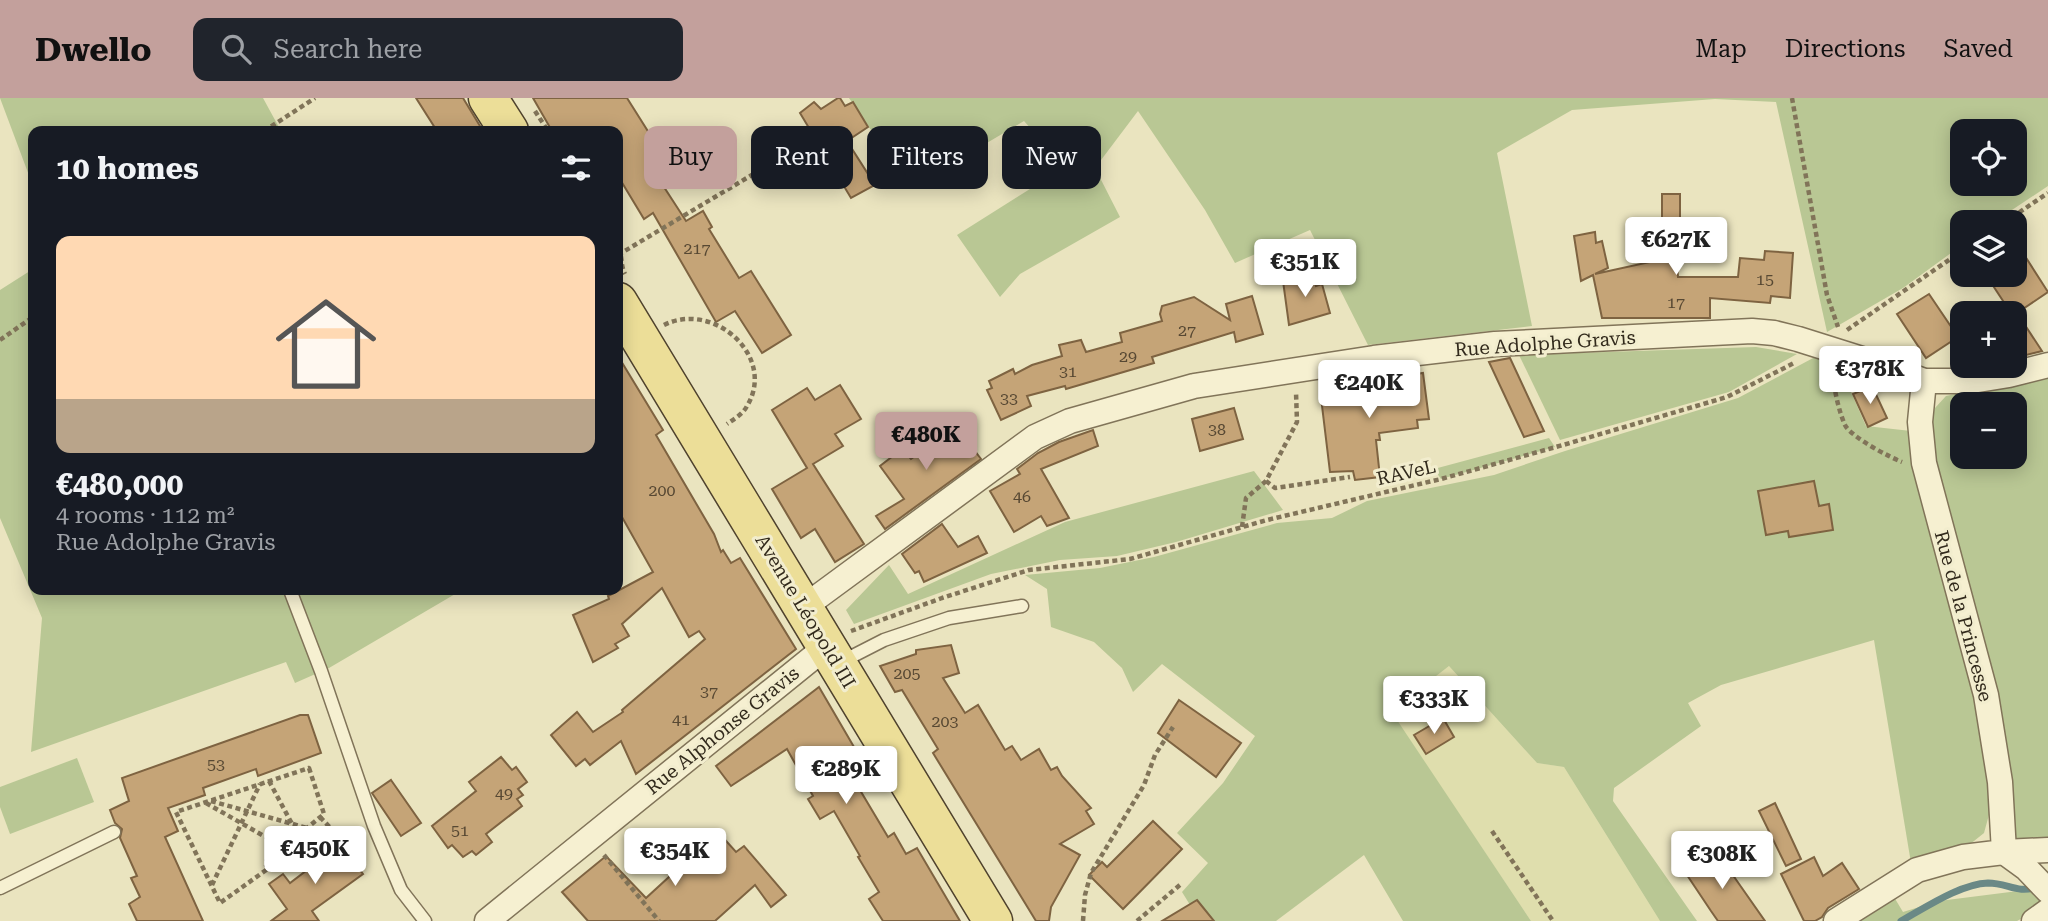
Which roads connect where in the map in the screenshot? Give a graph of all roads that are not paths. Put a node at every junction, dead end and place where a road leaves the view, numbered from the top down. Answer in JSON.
{"nodes":[{"id":1,"x":488,"y":98,"type":"edge"},
{"id":2,"x":506,"y":126,"type":"edge"},
{"id":3,"x":623,"y":310,"type":"edge"},
{"id":4,"x":2048,"y":365,"type":"edge"},
{"id":5,"x":1924,"y":381,"type":"junction"},
{"id":6,"x":292,"y":595,"type":"edge"},
{"id":7,"x":1022,"y":606,"type":"dead end"},
{"id":8,"x":804,"y":607,"type":"junction"},
{"id":9,"x":832,"y":655,"type":"junction"},
{"id":10,"x":114,"y":832,"type":"dead end"},
{"id":11,"x":2048,"y":850,"type":"edge"},
{"id":12,"x":2004,"y":852,"type":"junction"},
{"id":13,"x":0,"y":888,"type":"edge"},
{"id":14,"x":2048,"y":891,"type":"edge"},
{"id":15,"x":2048,"y":911,"type":"edge"},
{"id":16,"x":425,"y":921,"type":"edge"},
{"id":17,"x":487,"y":921,"type":"edge"},
{"id":18,"x":993,"y":921,"type":"edge"},
{"id":19,"x":1836,"y":921,"type":"edge"},
{"id":20,"x":2034,"y":921,"type":"edge"}],
"edges":[{"from":1,"to":2,"type":"main road"},
{"from":3,"to":8,"type":"main road","name":"Avenue Léopold III"},
{"from":4,"to":5,"type":"street"},
{"from":5,"to":8,"type":"street","name":"Rue Adolphe Gravis"},
{"from":5,"to":12,"type":"street","name":"Rue de la Princesse"},
{"from":6,"to":16,"type":"lane"},
{"from":7,"to":9,"type":"lane"},
{"from":8,"to":9,"type":"main road","name":"Avenue Léopold III"},
{"from":9,"to":17,"type":"street","name":"Rue Alphonse Gravis"},
{"from":9,"to":18,"type":"main road","name":"Avenue Léopold III"},
{"from":10,"to":13,"type":"lane"},
{"from":11,"to":12,"type":"street"},
{"from":12,"to":14,"type":"street"},
{"from":12,"to":19,"type":"street"},
{"from":15,"to":20,"type":"street"}]}
